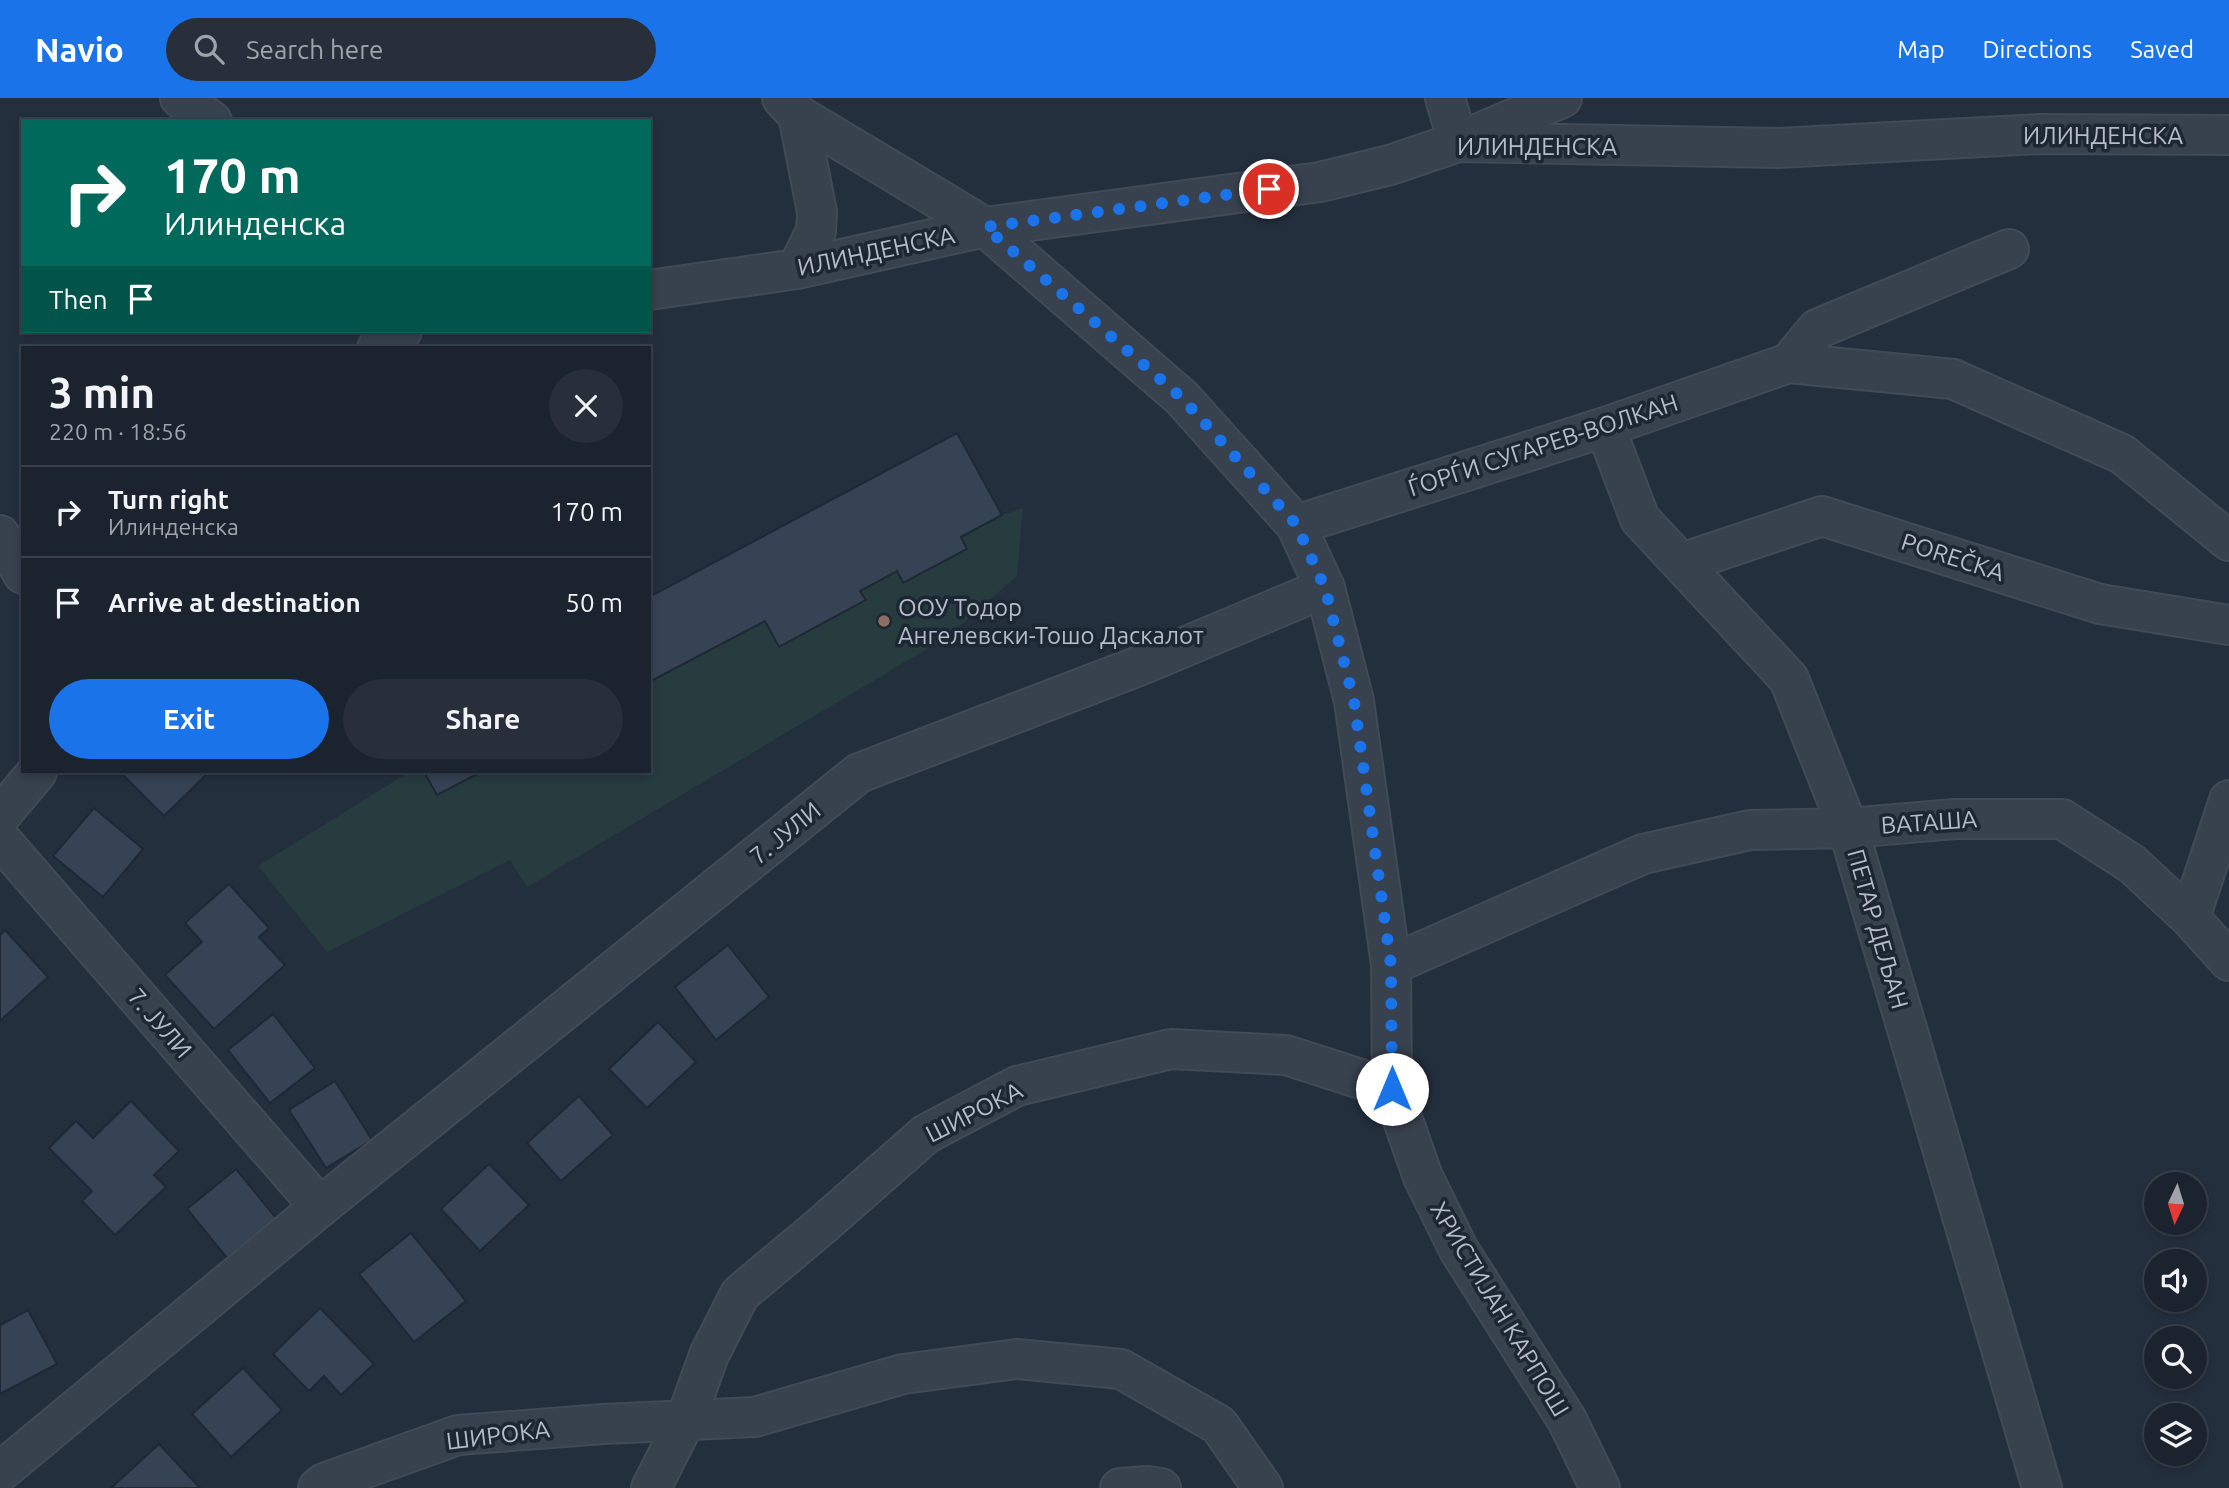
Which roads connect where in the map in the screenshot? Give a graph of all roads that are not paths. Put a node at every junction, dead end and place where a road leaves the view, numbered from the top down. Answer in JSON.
{"nodes":[{"id":1,"x":180,"y":98,"type":"edge"},
{"id":2,"x":1445,"y":98,"type":"edge"},
{"id":3,"x":1562,"y":98,"type":"edge"},
{"id":4,"x":790,"y":106,"type":"edge"},
{"id":5,"x":209,"y":119,"type":"edge"},
{"id":6,"x":2229,"y":135,"type":"edge"},
{"id":7,"x":1458,"y":142,"type":"junction"},
{"id":8,"x":985,"y":227,"type":"junction"},
{"id":9,"x":2009,"y":249,"type":"dead end"},
{"id":10,"x":797,"y":270,"type":"junction"},
{"id":11,"x":651,"y":290,"type":"edge"},
{"id":12,"x":401,"y":333,"type":"edge"},
{"id":13,"x":380,"y":346,"type":"edge"},
{"id":14,"x":1789,"y":363,"type":"junction"},
{"id":15,"x":1605,"y":427,"type":"junction"},
{"id":16,"x":1296,"y":524,"type":"junction"},
{"id":17,"x":0,"y":535,"type":"edge"},
{"id":18,"x":2229,"y":541,"type":"edge"},
{"id":19,"x":1682,"y":564,"type":"junction"},
{"id":20,"x":21,"y":572,"type":"edge"},
{"id":21,"x":21,"y":576,"type":"edge"},
{"id":22,"x":0,"y":587,"type":"edge"},
{"id":23,"x":1325,"y":588,"type":"junction"},
{"id":24,"x":2229,"y":625,"type":"edge"},
{"id":25,"x":36,"y":773,"type":"edge"},
{"id":26,"x":2229,"y":800,"type":"edge"},
{"id":27,"x":0,"y":816,"type":"edge"},
{"id":28,"x":1848,"y":828,"type":"junction"},
{"id":29,"x":0,"y":839,"type":"edge"},
{"id":30,"x":2190,"y":918,"type":"junction"},
{"id":31,"x":2229,"y":961,"type":"edge"},
{"id":32,"x":1391,"y":965,"type":"junction"},
{"id":33,"x":1392,"y":1089,"type":"junction"},
{"id":34,"x":320,"y":1207,"type":"junction"},
{"id":35,"x":686,"y":1419,"type":"junction"},
{"id":36,"x":0,"y":1472,"type":"edge"},
{"id":37,"x":318,"y":1488,"type":"edge"},
{"id":38,"x":651,"y":1488,"type":"edge"},
{"id":39,"x":1120,"y":1488,"type":"edge"},
{"id":40,"x":1161,"y":1488,"type":"edge"},
{"id":41,"x":1263,"y":1488,"type":"edge"},
{"id":42,"x":1600,"y":1488,"type":"edge"},
{"id":43,"x":2042,"y":1488,"type":"edge"}],
"edges":[{"from":1,"to":5,"type":"street"},
{"from":2,"to":7,"type":"street"},
{"from":3,"to":7,"type":"street"},
{"from":4,"to":8,"type":"street","name":"ХРИСТИЈАН КАРПОШ"},
{"from":4,"to":10,"type":"street"},
{"from":6,"to":7,"type":"street","name":"ИЛИНДЕНСКА"},
{"from":7,"to":8,"type":"street","name":"ИЛИНДЕНСКА"},
{"from":8,"to":10,"type":"street","name":"ИЛИНДЕНСКА"},
{"from":8,"to":16,"type":"street","name":"ХРИСТИЈАН КАРПОШ"},
{"from":9,"to":14,"type":"street"},
{"from":10,"to":11,"type":"street","name":"ИЛИНДЕНСКА"},
{"from":12,"to":13,"type":"street"},
{"from":14,"to":15,"type":"street","name":"ЃОРЃИ СУГАРЕВ-ВОЛКАН"},
{"from":14,"to":18,"type":"street","name":"ЃОРЃИ СУГАРЕВ-ВОЛКАН"},
{"from":15,"to":16,"type":"street","name":"ЃОРЃИ СУГАРЕВ-ВОЛКАН"},
{"from":15,"to":19,"type":"street","name":"ПЕТАР ДЕЉАН"},
{"from":16,"to":23,"type":"street","name":"ХРИСТИЈАН КАРПОШ"},
{"from":17,"to":20,"type":"street"},
{"from":19,"to":24,"type":"street","name":"POREČKA"},
{"from":19,"to":28,"type":"street","name":"ПЕТАР ДЕЉАН"},
{"from":21,"to":22,"type":"street"},
{"from":23,"to":32,"type":"street","name":"ХРИСТИЈАН КАРПОШ"},
{"from":23,"to":34,"type":"street","name":"7. ЈУЛИ"},
{"from":25,"to":27,"type":"street"},
{"from":26,"to":30,"type":"street"},
{"from":28,"to":30,"type":"street","name":"ВАТАША"},
{"from":28,"to":32,"type":"street","name":"ВАТАША"},
{"from":28,"to":43,"type":"street","name":"ПЕТАР ДЕЉАН"},
{"from":29,"to":34,"type":"street","name":"7. ЈУЛИ"},
{"from":30,"to":31,"type":"street","name":"ВАТАША"},
{"from":32,"to":33,"type":"street","name":"ХРИСТИЈАН КАРПОШ"},
{"from":33,"to":35,"type":"street","name":"ШИРОКА"},
{"from":33,"to":42,"type":"street","name":"ХРИСТИЈАН КАРПОШ"},
{"from":34,"to":36,"type":"street","name":"7. ЈУЛИ"},
{"from":35,"to":37,"type":"street","name":"ШИРОКА"},
{"from":35,"to":38,"type":"street","name":"ШИРОКА"},
{"from":35,"to":41,"type":"street"},
{"from":39,"to":40,"type":"street"}]}
